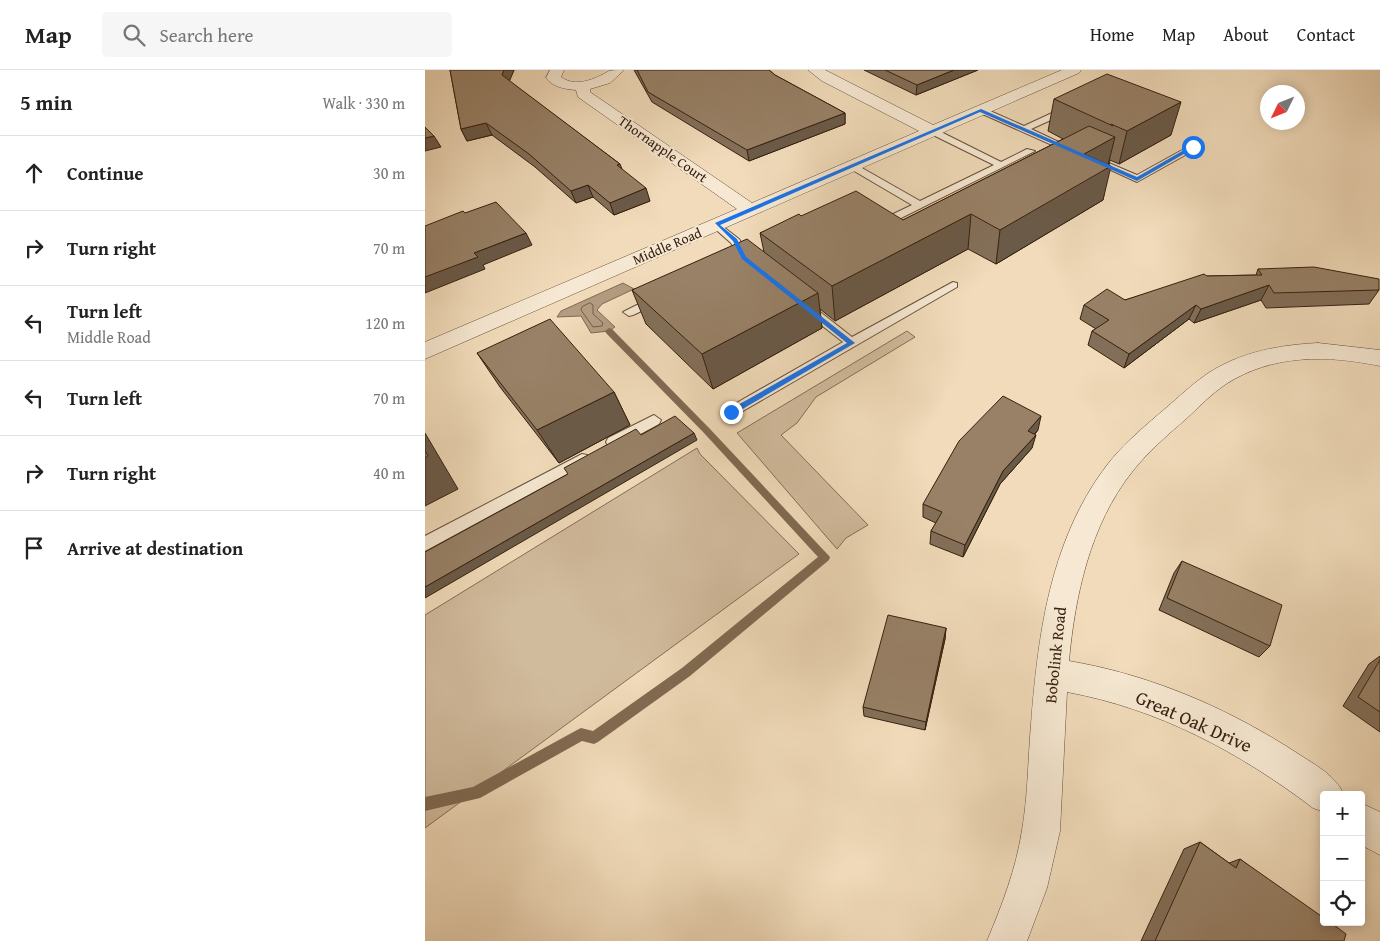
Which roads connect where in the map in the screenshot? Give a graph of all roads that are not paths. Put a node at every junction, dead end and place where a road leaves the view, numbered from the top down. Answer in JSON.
{"nodes":[{"id":1,"x":557,"y":70,"type":"edge"},
{"id":2,"x":617,"y":70,"type":"edge"},
{"id":3,"x":815,"y":70,"type":"edge"},
{"id":4,"x":1072,"y":70,"type":"edge"},
{"id":5,"x":583,"y":85,"type":"junction"},
{"id":6,"x":1074,"y":106,"type":"edge"},
{"id":7,"x":981,"y":110,"type":"junction"},
{"id":8,"x":1024,"y":129,"type":"junction"},
{"id":9,"x":932,"y":131,"type":"junction"},
{"id":10,"x":1193,"y":147,"type":"dead end"},
{"id":11,"x":1030,"y":151,"type":"dead end"},
{"id":12,"x":1001,"y":165,"type":"junction"},
{"id":13,"x":852,"y":166,"type":"junction"},
{"id":14,"x":920,"y":205,"type":"junction"},
{"id":15,"x":750,"y":210,"type":"junction"},
{"id":16,"x":891,"y":220,"type":"edge"},
{"id":17,"x":717,"y":224,"type":"junction"},
{"id":18,"x":759,"y":270,"type":"edge"},
{"id":19,"x":953,"y":285,"type":"dead end"},
{"id":20,"x":664,"y":296,"type":"edge"},
{"id":21,"x":798,"y":300,"type":"edge"},
{"id":22,"x":629,"y":312,"type":"dead end"},
{"id":23,"x":852,"y":343,"type":"junction"},
{"id":24,"x":425,"y":351,"type":"edge"},
{"id":25,"x":1380,"y":358,"type":"edge"},
{"id":26,"x":731,"y":412,"type":"dead end"},
{"id":27,"x":654,"y":420,"type":"dead end"},
{"id":28,"x":425,"y":544,"type":"edge"},
{"id":29,"x":1051,"y":674,"type":"junction"},
{"id":30,"x":1321,"y":791,"type":"edge"},
{"id":31,"x":1365,"y":824,"type":"edge"},
{"id":32,"x":1380,"y":836,"type":"edge"},
{"id":33,"x":1007,"y":941,"type":"edge"}],
"edges":[{"from":1,"to":5,"type":"street"},
{"from":2,"to":5,"type":"street"},
{"from":3,"to":9,"type":"street"},
{"from":4,"to":7,"type":"street","name":"Middle Road"},
{"from":5,"to":15,"type":"street","name":"Thornapple Court"},
{"from":6,"to":8,"type":"lane"},
{"from":7,"to":8,"type":"lane"},
{"from":7,"to":9,"type":"street","name":"Middle Road"},
{"from":8,"to":10,"type":"lane"},
{"from":9,"to":12,"type":"lane"},
{"from":9,"to":13,"type":"street","name":"Middle Road"},
{"from":11,"to":12,"type":"lane"},
{"from":12,"to":14,"type":"lane"},
{"from":13,"to":14,"type":"lane"},
{"from":13,"to":15,"type":"street","name":"Middle Road"},
{"from":14,"to":16,"type":"lane"},
{"from":15,"to":17,"type":"street","name":"Middle Road"},
{"from":17,"to":18,"type":"lane"},
{"from":17,"to":24,"type":"street","name":"Middle Road"},
{"from":19,"to":23,"type":"lane"},
{"from":20,"to":22,"type":"lane"},
{"from":21,"to":23,"type":"lane"},
{"from":23,"to":26,"type":"lane"},
{"from":25,"to":29,"type":"street","name":"Bobolink Road"},
{"from":27,"to":28,"type":"lane"},
{"from":29,"to":30,"type":"street","name":"Great Oak Drive"},
{"from":29,"to":33,"type":"street","name":"Bobolink Road"},
{"from":31,"to":32,"type":"street"}]}
